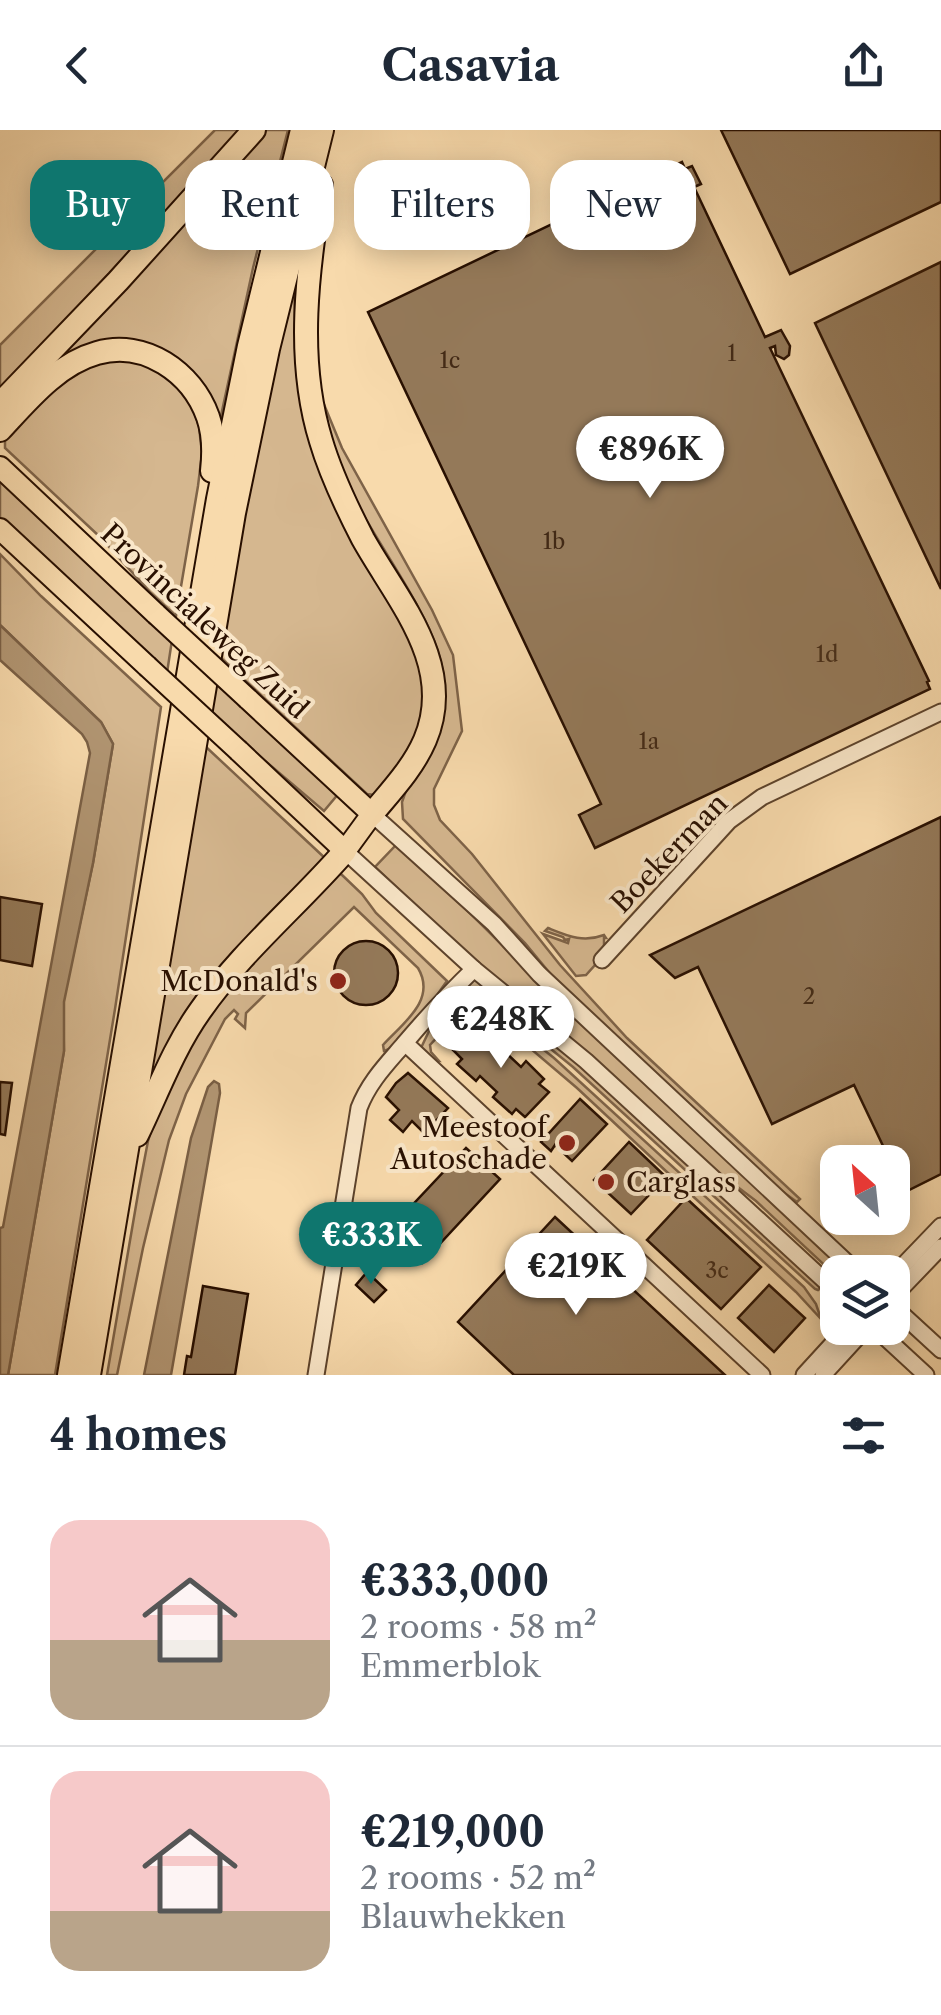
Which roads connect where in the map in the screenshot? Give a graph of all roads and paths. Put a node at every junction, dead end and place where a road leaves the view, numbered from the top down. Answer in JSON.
{"nodes":[{"id":1,"x":254,"y":130,"type":"edge"},
{"id":2,"x":302,"y":130,"type":"edge"},
{"id":3,"x":324,"y":130,"type":"edge"},
{"id":4,"x":0,"y":404,"type":"edge"},
{"id":5,"x":0,"y":430,"type":"edge"},
{"id":6,"x":0,"y":467,"type":"edge"},
{"id":7,"x":218,"y":499,"type":"junction"},
{"id":8,"x":0,"y":529,"type":"edge"},
{"id":9,"x":941,"y":712,"type":"edge"},
{"id":10,"x":372,"y":814,"type":"junction"},
{"id":11,"x":346,"y":852,"type":"junction"},
{"id":12,"x":602,"y":960,"type":"dead end"},
{"id":13,"x":474,"y":969,"type":"junction"},
{"id":14,"x":404,"y":1043,"type":"junction"},
{"id":15,"x":126,"y":1156,"type":"junction"},
{"id":16,"x":941,"y":1226,"type":"edge"},
{"id":17,"x":941,"y":1247,"type":"edge"},
{"id":18,"x":839,"y":1255,"type":"edge"},
{"id":19,"x":910,"y":1258,"type":"edge"},
{"id":20,"x":820,"y":1276,"type":"edge"},
{"id":21,"x":910,"y":1282,"type":"edge"},
{"id":22,"x":910,"y":1320,"type":"edge"},
{"id":23,"x":831,"y":1345,"type":"edge"},
{"id":24,"x":850,"y":1345,"type":"edge"},
{"id":25,"x":893,"y":1345,"type":"edge"},
{"id":26,"x":941,"y":1350,"type":"edge"},
{"id":27,"x":69,"y":1375,"type":"edge"},
{"id":28,"x":89,"y":1375,"type":"edge"},
{"id":29,"x":316,"y":1375,"type":"edge"},
{"id":30,"x":762,"y":1375,"type":"edge"},
{"id":31,"x":804,"y":1375,"type":"edge"},
{"id":32,"x":823,"y":1375,"type":"edge"},
{"id":33,"x":926,"y":1375,"type":"edge"}],
"edges":[{"from":1,"to":4,"type":"highway"},
{"from":2,"to":7,"type":"highway"},
{"from":3,"to":10,"type":"highway"},
{"from":3,"to":15,"type":"highway"},
{"from":5,"to":7,"type":"highway"},
{"from":6,"to":10,"type":"main road","name":"Provincialeweg Zuid","bridge":true},
{"from":7,"to":27,"type":"highway"},
{"from":8,"to":11,"type":"main road","bridge":true},
{"from":9,"to":12,"type":"street","name":"Boekerman"},
{"from":10,"to":11,"type":"main road"},
{"from":10,"to":18,"type":"street"},
{"from":11,"to":13,"type":"street"},
{"from":11,"to":15,"type":"highway"},
{"from":13,"to":14,"type":"street"},
{"from":13,"to":20,"type":"street"},
{"from":14,"to":29,"type":"street"},
{"from":14,"to":30,"type":"street"},
{"from":15,"to":28,"type":"highway"},
{"from":16,"to":19,"type":"street"},
{"from":17,"to":21,"type":"street"},
{"from":22,"to":26,"type":"street"},
{"from":23,"to":31,"type":"street"},
{"from":24,"to":32,"type":"street"},
{"from":25,"to":33,"type":"street"}]}
